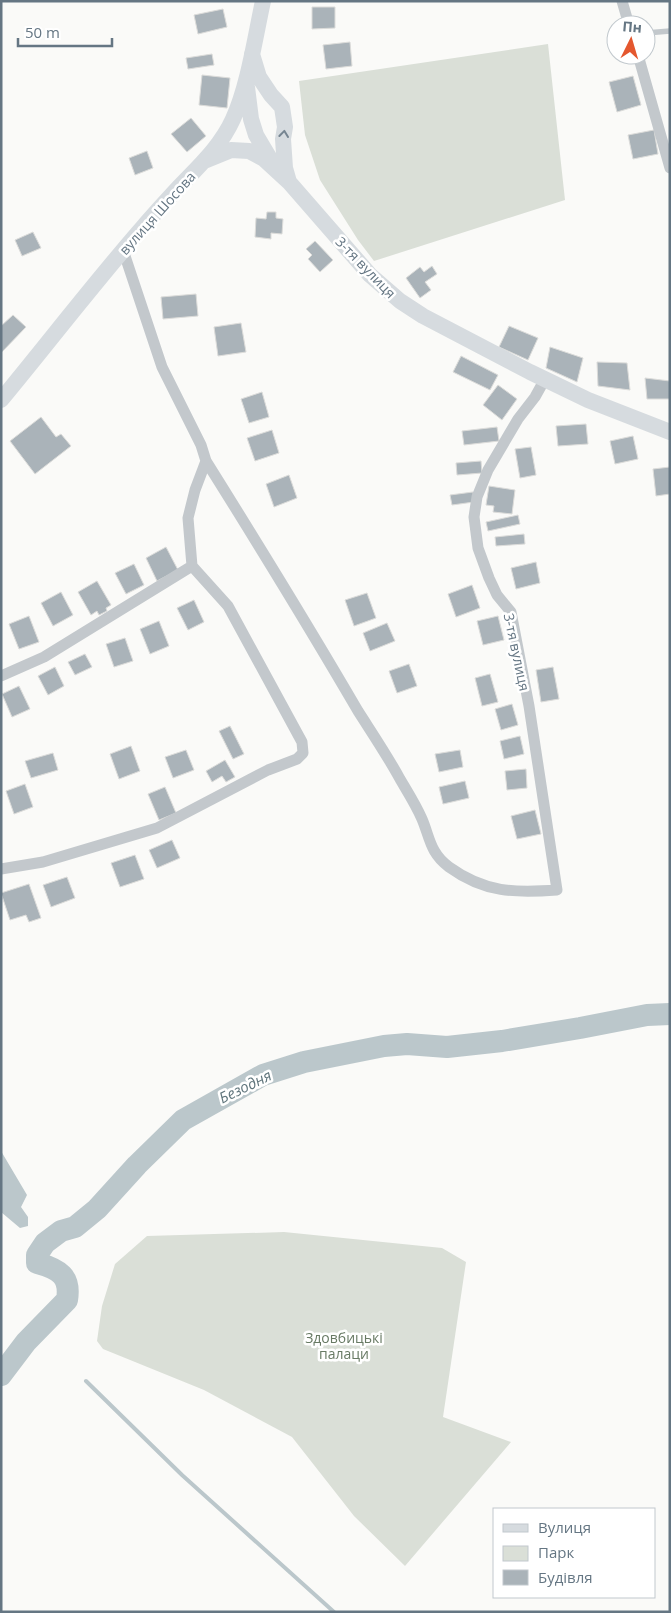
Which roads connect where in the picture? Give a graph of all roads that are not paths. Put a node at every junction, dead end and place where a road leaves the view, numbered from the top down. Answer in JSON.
{"nodes":[{"id":1,"x":263,"y":1,"type":"edge"},
{"id":2,"x":622,"y":1,"type":"edge"},
{"id":3,"x":626,"y":15,"type":"edge"},
{"id":4,"x":670,"y":31,"type":"edge"},
{"id":5,"x":656,"y":32,"type":"edge"},
{"id":6,"x":252,"y":53,"type":"junction"},
{"id":7,"x":641,"y":65,"type":"edge"},
{"id":8,"x":246,"y":77,"type":"junction"},
{"id":9,"x":204,"y":161,"type":"junction"},
{"id":10,"x":670,"y":168,"type":"edge"},
{"id":11,"x":277,"y":169,"type":"junction"},
{"id":12,"x":289,"y":182,"type":"junction"},
{"id":13,"x":123,"y":250,"type":"junction"},
{"id":14,"x":545,"y":378,"type":"junction"},
{"id":15,"x":1,"y":399,"type":"edge"},
{"id":16,"x":670,"y":432,"type":"edge"},
{"id":17,"x":206,"y":461,"type":"junction"},
{"id":18,"x":192,"y":566,"type":"junction"},
{"id":19,"x":1,"y":676,"type":"edge"},
{"id":20,"x":1,"y":869,"type":"edge"}],
"edges":[{"from":1,"to":6,"type":"street","name":"вулиця Шосова"},
{"from":2,"to":3,"type":"street"},
{"from":4,"to":5,"type":"lane"},
{"from":6,"to":8,"type":"street","name":"вулиця Шосова"},
{"from":12,"to":6,"type":"street","one_way":true},
{"from":7,"to":10,"type":"street"},
{"from":8,"to":9,"type":"street","name":"вулиця Шосова"},
{"from":8,"to":11,"type":"street"},
{"from":9,"to":11,"type":"street","name":"3-тя вулиця"},
{"from":9,"to":13,"type":"street","name":"вулиця Шосова"},
{"from":11,"to":12,"type":"street","name":"3-тя вулиця"},
{"from":12,"to":14,"type":"street","name":"3-тя вулиця"},
{"from":13,"to":15,"type":"street","name":"вулиця Шосова"},
{"from":13,"to":17,"type":"street"},
{"from":14,"to":16,"type":"street","name":"3-тя вулиця"},
{"from":14,"to":17,"type":"street","name":"3-тя вулиця"},
{"from":17,"to":18,"type":"street"},
{"from":18,"to":19,"type":"street"},
{"from":18,"to":20,"type":"street"}]}
